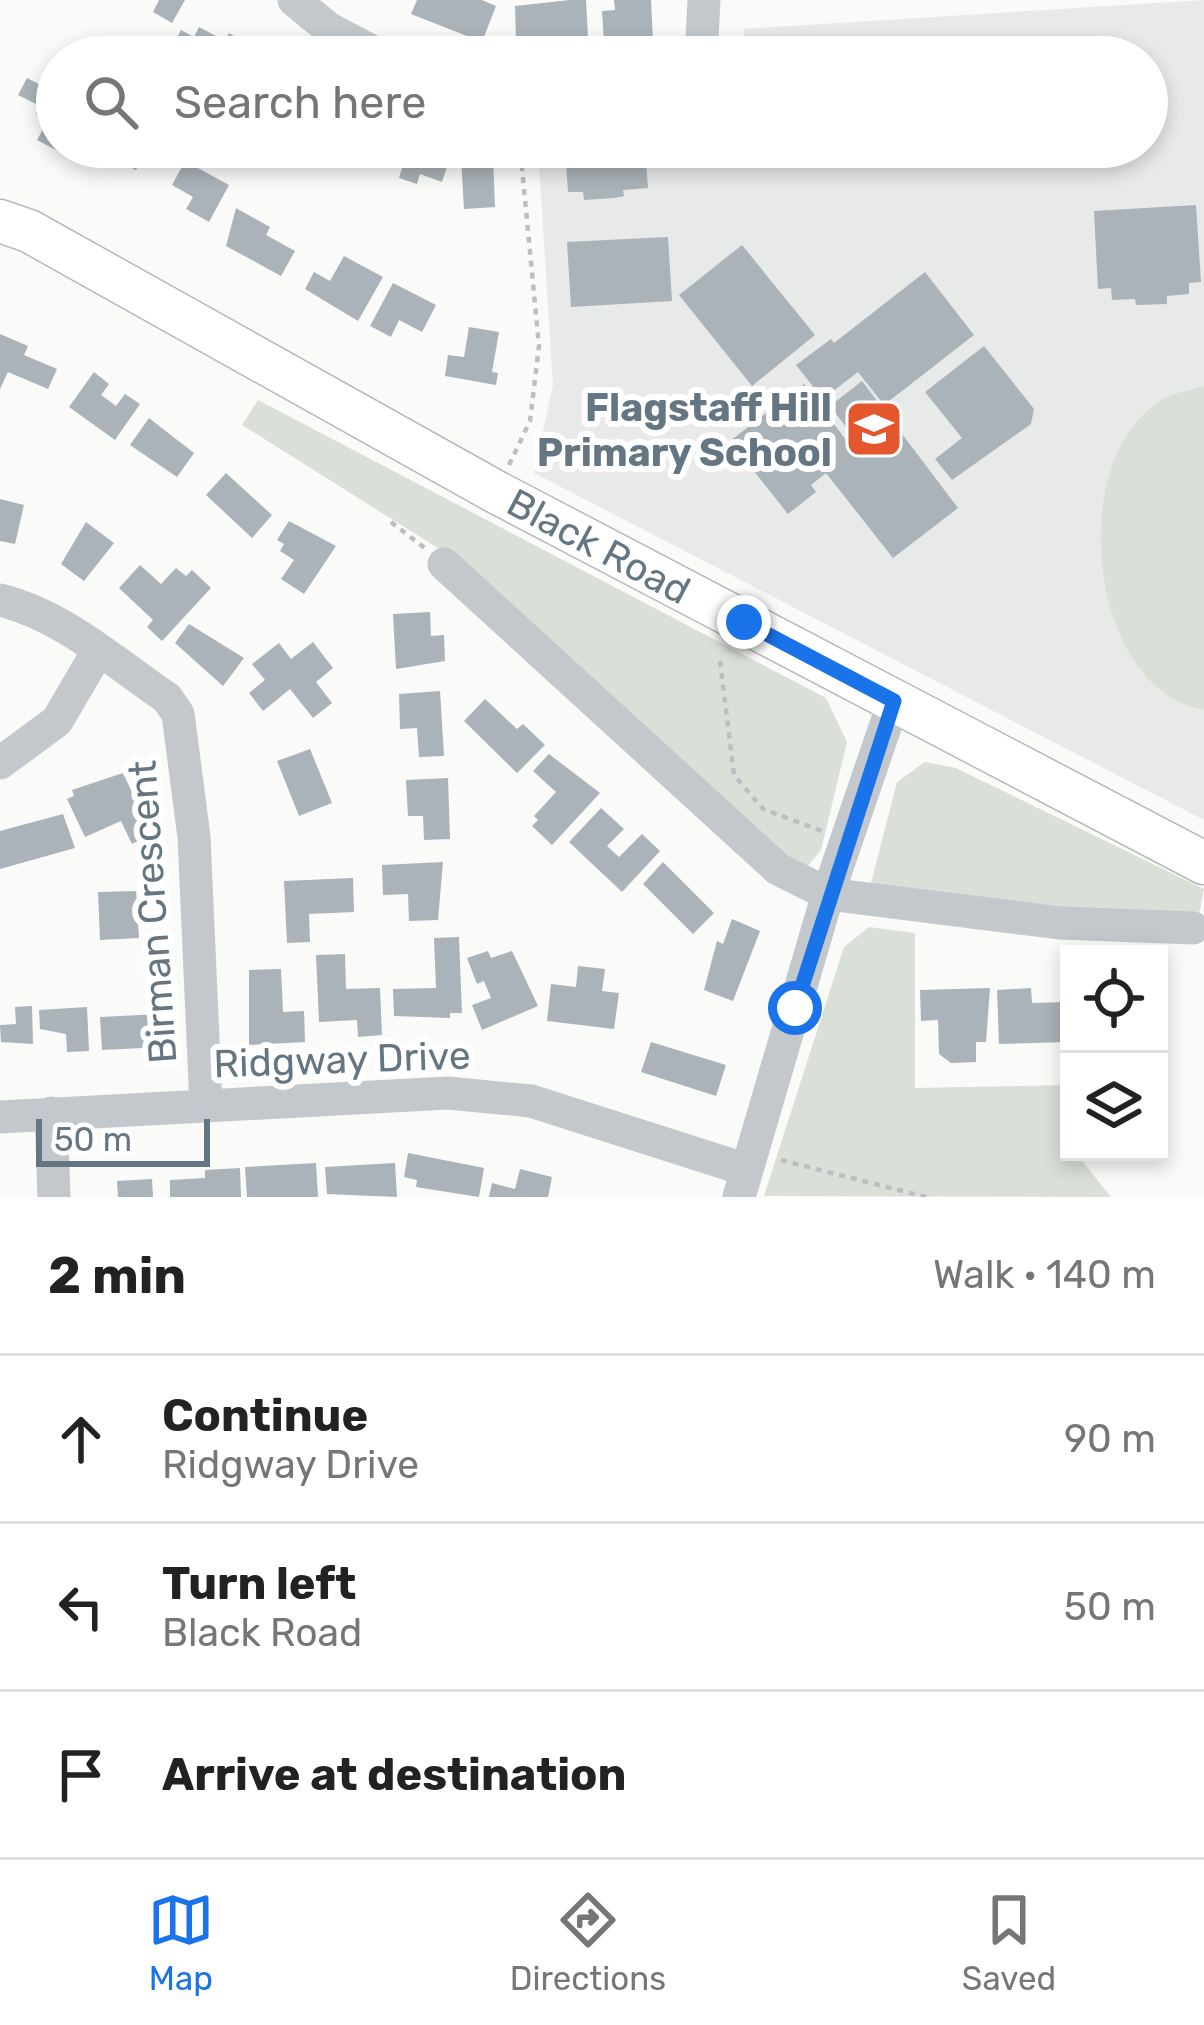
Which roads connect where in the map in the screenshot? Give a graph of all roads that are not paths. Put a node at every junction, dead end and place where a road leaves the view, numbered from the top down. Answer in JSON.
{"nodes":[{"id":1,"x":294,"y":0,"type":"edge"},
{"id":2,"x":704,"y":0,"type":"edge"},
{"id":3,"x":343,"y":36,"type":"edge"},
{"id":4,"x":702,"y":36,"type":"edge"},
{"id":5,"x":0,"y":220,"type":"edge"},
{"id":6,"x":444,"y":564,"type":"road end"},
{"id":7,"x":0,"y":600,"type":"edge"},
{"id":8,"x":98,"y":651,"type":"junction"},
{"id":9,"x":894,"y":701,"type":"junction"},
{"id":10,"x":0,"y":764,"type":"edge"},
{"id":11,"x":1204,"y":862,"type":"edge"},
{"id":12,"x":828,"y":894,"type":"junction"},
{"id":13,"x":1193,"y":928,"type":"dead end"},
{"id":14,"x":206,"y":1105,"type":"junction"},
{"id":15,"x":51,"y":1113,"type":"junction"},
{"id":16,"x":0,"y":1117,"type":"edge"},
{"id":17,"x":746,"y":1173,"type":"edge"},
{"id":18,"x":54,"y":1197,"type":"edge"}],
"edges":[{"from":1,"to":3,"type":"street"},
{"from":2,"to":4,"type":"street"},
{"from":5,"to":9,"type":"main road","name":"Black Road"},
{"from":6,"to":12,"type":"street"},
{"from":7,"to":8,"type":"street","name":"Birman Crescent"},
{"from":8,"to":10,"type":"street"},
{"from":8,"to":14,"type":"street","name":"Birman Crescent"},
{"from":9,"to":11,"type":"main road","name":"Black Road"},
{"from":9,"to":12,"type":"street"},
{"from":12,"to":13,"type":"street"},
{"from":12,"to":17,"type":"street"},
{"from":14,"to":15,"type":"street","name":"Ridgway Drive"},
{"from":14,"to":17,"type":"street","name":"Ridgway Drive"},
{"from":15,"to":16,"type":"street","name":"Ridgway Drive"},
{"from":15,"to":18,"type":"street"}]}
